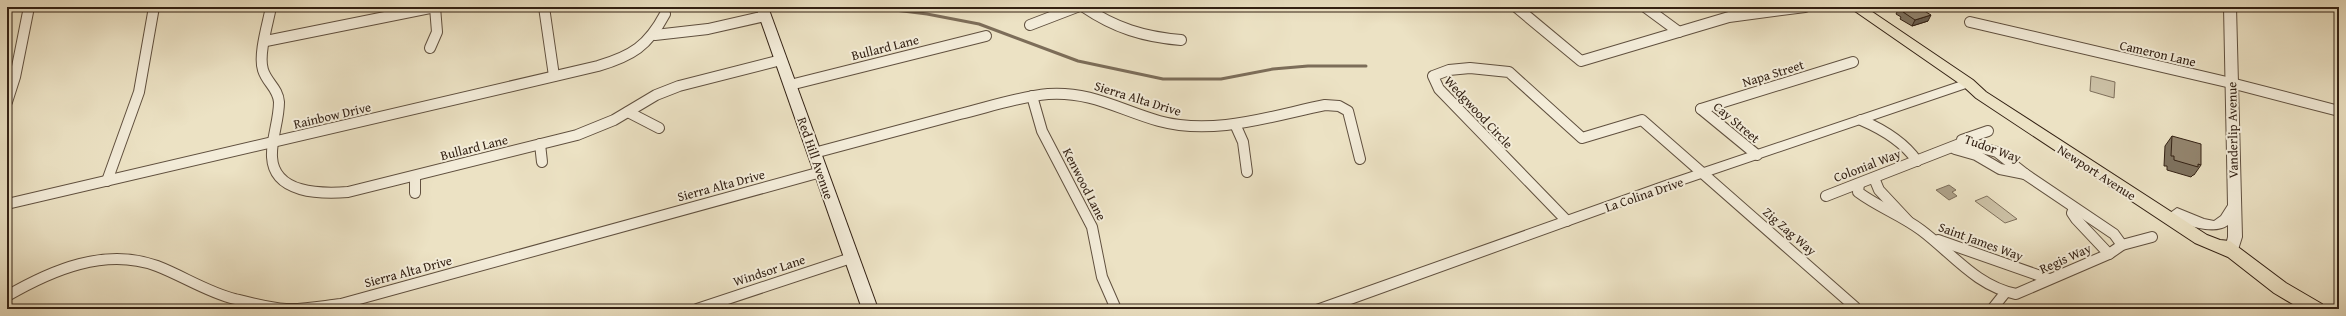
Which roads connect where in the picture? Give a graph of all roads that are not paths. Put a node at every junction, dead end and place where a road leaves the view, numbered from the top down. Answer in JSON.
{"nodes":[{"id":1,"x":38,"y":7,"type":"edge"},
{"id":2,"x":154,"y":7,"type":"edge"},
{"id":3,"x":271,"y":7,"type":"edge"},
{"id":4,"x":435,"y":7,"type":"edge"},
{"id":5,"x":544,"y":7,"type":"edge"},
{"id":6,"x":1077,"y":7,"type":"edge"},
{"id":7,"x":1084,"y":7,"type":"edge"},
{"id":8,"x":1516,"y":7,"type":"edge"},
{"id":9,"x":1645,"y":7,"type":"edge"},
{"id":10,"x":1805,"y":7,"type":"edge"},
{"id":11,"x":1856,"y":7,"type":"edge"},
{"id":12,"x":2230,"y":7,"type":"edge"},
{"id":13,"x":29,"y":8,"type":"edge"},
{"id":14,"x":763,"y":12,"type":"edge"},
{"id":15,"x":666,"y":14,"type":"dead end"},
{"id":16,"x":1970,"y":22,"type":"dead end"},
{"id":17,"x":1030,"y":25,"type":"dead end"},
{"id":18,"x":1679,"y":32,"type":"junction"},
{"id":19,"x":655,"y":35,"type":"junction"},
{"id":20,"x":986,"y":36,"type":"dead end"},
{"id":21,"x":1181,"y":40,"type":"dead end"},
{"id":22,"x":266,"y":41,"type":"junction"},
{"id":23,"x":430,"y":48,"type":"dead end"},
{"id":24,"x":781,"y":60,"type":"junction"},
{"id":25,"x":1853,"y":62,"type":"dead end"},
{"id":26,"x":554,"y":76,"type":"junction"},
{"id":27,"x":11,"y":78,"type":"edge"},
{"id":28,"x":1968,"y":83,"type":"junction"},
{"id":29,"x":2231,"y":83,"type":"junction"},
{"id":30,"x":790,"y":85,"type":"junction"},
{"id":31,"x":1032,"y":96,"type":"junction"},
{"id":32,"x":7,"y":102,"type":"edge"},
{"id":33,"x":1701,"y":109,"type":"joint"},
{"id":34,"x":2339,"y":111,"type":"edge"},
{"id":35,"x":628,"y":112,"type":"junction"},
{"id":36,"x":1861,"y":120,"type":"junction"},
{"id":37,"x":1235,"y":124,"type":"junction"},
{"id":38,"x":659,"y":128,"type":"dead end"},
{"id":39,"x":1988,"y":131,"type":"dead end"},
{"id":40,"x":1976,"y":135,"type":"junction"},
{"id":41,"x":274,"y":142,"type":"junction"},
{"id":42,"x":1962,"y":143,"type":"junction"},
{"id":43,"x":540,"y":144,"type":"junction"},
{"id":44,"x":1982,"y":147,"type":"junction"},
{"id":45,"x":1951,"y":148,"type":"junction"},
{"id":46,"x":814,"y":153,"type":"junction"},
{"id":47,"x":1757,"y":155,"type":"junction"},
{"id":48,"x":1360,"y":159,"type":"dead end"},
{"id":49,"x":1917,"y":161,"type":"junction"},
{"id":50,"x":542,"y":162,"type":"dead end"},
{"id":51,"x":820,"y":172,"type":"junction"},
{"id":52,"x":1247,"y":172,"type":"dead end"},
{"id":53,"x":1703,"y":174,"type":"junction"},
{"id":54,"x":2025,"y":174,"type":"junction"},
{"id":55,"x":415,"y":176,"type":"junction"},
{"id":56,"x":1874,"y":178,"type":"junction"},
{"id":57,"x":107,"y":181,"type":"junction"},
{"id":58,"x":1859,"y":184,"type":"junction"},
{"id":59,"x":415,"y":193,"type":"dead end"},
{"id":60,"x":1826,"y":196,"type":"dead end"},
{"id":61,"x":7,"y":204,"type":"edge"},
{"id":62,"x":2074,"y":208,"type":"junction"},
{"id":63,"x":2232,"y":208,"type":"junction"},
{"id":64,"x":2177,"y":213,"type":"junction"},
{"id":65,"x":1567,"y":221,"type":"junction"},
{"id":66,"x":1909,"y":221,"type":"junction"},
{"id":67,"x":1927,"y":236,"type":"junction"},
{"id":68,"x":2152,"y":237,"type":"dead end"},
{"id":69,"x":2122,"y":245,"type":"junction"},
{"id":70,"x":2231,"y":252,"type":"junction"},
{"id":71,"x":2109,"y":254,"type":"junction"},
{"id":72,"x":851,"y":258,"type":"junction"},
{"id":73,"x":2049,"y":279,"type":"junction"},
{"id":74,"x":2005,"y":293,"type":"junction"},
{"id":75,"x":7,"y":296,"type":"edge"},
{"id":76,"x":1993,"y":308,"type":"dead end"},
{"id":77,"x":697,"y":309,"type":"edge"},
{"id":78,"x":870,"y":309,"type":"edge"},
{"id":79,"x":1116,"y":309,"type":"edge"},
{"id":80,"x":1321,"y":309,"type":"edge"},
{"id":81,"x":1852,"y":309,"type":"edge"},
{"id":82,"x":2316,"y":309,"type":"edge"}],
"edges":[{"from":1,"to":13,"type":"street"},
{"from":2,"to":57,"type":"street"},
{"from":3,"to":22,"type":"street"},
{"from":4,"to":22,"type":"street"},
{"from":4,"to":23,"type":"street"},
{"from":5,"to":26,"type":"street"},
{"from":6,"to":17,"type":"street"},
{"from":7,"to":21,"type":"street"},
{"from":8,"to":18,"type":"street"},
{"from":9,"to":18,"type":"street"},
{"from":10,"to":18,"type":"street"},
{"from":11,"to":28,"type":"main road","name":"Newport Avenue"},
{"from":12,"to":29,"type":"street","name":"Vanderlip Avenue"},
{"from":13,"to":27,"type":"street"},
{"from":14,"to":19,"type":"street"},
{"from":14,"to":24,"type":"main road","name":"Red Hill Avenue"},
{"from":15,"to":19,"type":"street","name":"Rainbow Drive"},
{"from":16,"to":29,"type":"street","name":"Cameron Lane"},
{"from":19,"to":26,"type":"street","name":"Rainbow Drive"},
{"from":20,"to":30,"type":"street","name":"Bullard Lane"},
{"from":22,"to":41,"type":"street"},
{"from":24,"to":30,"type":"main road","name":"Red Hill Avenue"},
{"from":24,"to":35,"type":"street","name":"Bullard Lane"},
{"from":25,"to":33,"type":"street","name":"Napa Street"},
{"from":26,"to":41,"type":"street","name":"Rainbow Drive"},
{"from":27,"to":32,"type":"street"},
{"from":28,"to":36,"type":"street","name":"La Colina Drive"},
{"from":28,"to":64,"type":"main road","name":"Newport Avenue"},
{"from":28,"to":70,"type":"main road","name":"Newport Avenue"},
{"from":29,"to":34,"type":"street","name":"Cameron Lane"},
{"from":29,"to":63,"type":"street","name":"Vanderlip Avenue"},
{"from":30,"to":46,"type":"main road","name":"Red Hill Avenue"},
{"from":31,"to":37,"type":"street","name":"Sierra Alta Drive"},
{"from":31,"to":46,"type":"street","name":"Sierra Alta Drive"},
{"from":31,"to":79,"type":"street","name":"Kenwood Lane"},
{"from":33,"to":47,"type":"street","name":"Cay Street"},
{"from":35,"to":38,"type":"street"},
{"from":35,"to":43,"type":"street","name":"Bullard Lane"},
{"from":36,"to":47,"type":"street","name":"La Colina Drive"},
{"from":36,"to":49,"type":"street","name":"Colonial Way"},
{"from":37,"to":48,"type":"street","name":"Sierra Alta Drive"},
{"from":37,"to":52,"type":"street"},
{"from":39,"to":40,"type":"street","name":"Colonial Way"},
{"from":40,"to":42,"type":"street","name":"Colonial Way"},
{"from":40,"to":44,"type":"street"},
{"from":41,"to":55,"type":"street","name":"Bullard Lane"},
{"from":41,"to":57,"type":"street","name":"Rainbow Drive"},
{"from":42,"to":44,"type":"street","name":"Tudor Way"},
{"from":42,"to":45,"type":"street","name":"Colonial Way"},
{"from":43,"to":50,"type":"street"},
{"from":43,"to":55,"type":"street","name":"Bullard Lane"},
{"from":44,"to":54,"type":"street","name":"Tudor Way"},
{"from":45,"to":49,"type":"street","name":"Colonial Way"},
{"from":45,"to":54,"type":"street","name":"Tudor Way"},
{"from":46,"to":51,"type":"main road","name":"Red Hill Avenue"},
{"from":47,"to":53,"type":"street","name":"La Colina Drive"},
{"from":49,"to":56,"type":"street","name":"Colonial Way"},
{"from":51,"to":72,"type":"main road","name":"Red Hill Avenue"},
{"from":51,"to":75,"type":"street","name":"Sierra Alta Drive"},
{"from":53,"to":65,"type":"street","name":"La Colina Drive"},
{"from":53,"to":65,"type":"street","name":"Wedgwood Circle"},
{"from":53,"to":81,"type":"street","name":"Zig Zag Way"},
{"from":54,"to":62,"type":"street","name":"Tudor Way"},
{"from":55,"to":59,"type":"street"},
{"from":56,"to":58,"type":"street","name":"Colonial Way"},
{"from":56,"to":66,"type":"street","name":"Saint James Way"},
{"from":57,"to":61,"type":"street","name":"Rainbow Drive"},
{"from":58,"to":60,"type":"street","name":"Colonial Way"},
{"from":58,"to":66,"type":"street","name":"Saint James Way"},
{"from":62,"to":69,"type":"street","name":"Tudor Way"},
{"from":62,"to":71,"type":"street"},
{"from":63,"to":64,"type":"street"},
{"from":63,"to":70,"type":"street","name":"Vanderlip Avenue"},
{"from":64,"to":70,"type":"main road","name":"Newport Avenue"},
{"from":65,"to":80,"type":"street","name":"La Colina Drive"},
{"from":66,"to":67,"type":"street","name":"Saint James Way"},
{"from":67,"to":73,"type":"street","name":"Saint James Way"},
{"from":67,"to":74,"type":"street","name":"Saint James Way"},
{"from":68,"to":69,"type":"street","name":"Regis Way"},
{"from":69,"to":71,"type":"street","name":"Regis Way"},
{"from":70,"to":82,"type":"main road","name":"Newport Avenue"},
{"from":71,"to":73,"type":"street","name":"Regis Way"},
{"from":72,"to":77,"type":"street","name":"Windsor Lane"},
{"from":72,"to":78,"type":"main road","name":"Red Hill Avenue"},
{"from":73,"to":74,"type":"street","name":"Regis Way"},
{"from":74,"to":76,"type":"street"}]}
